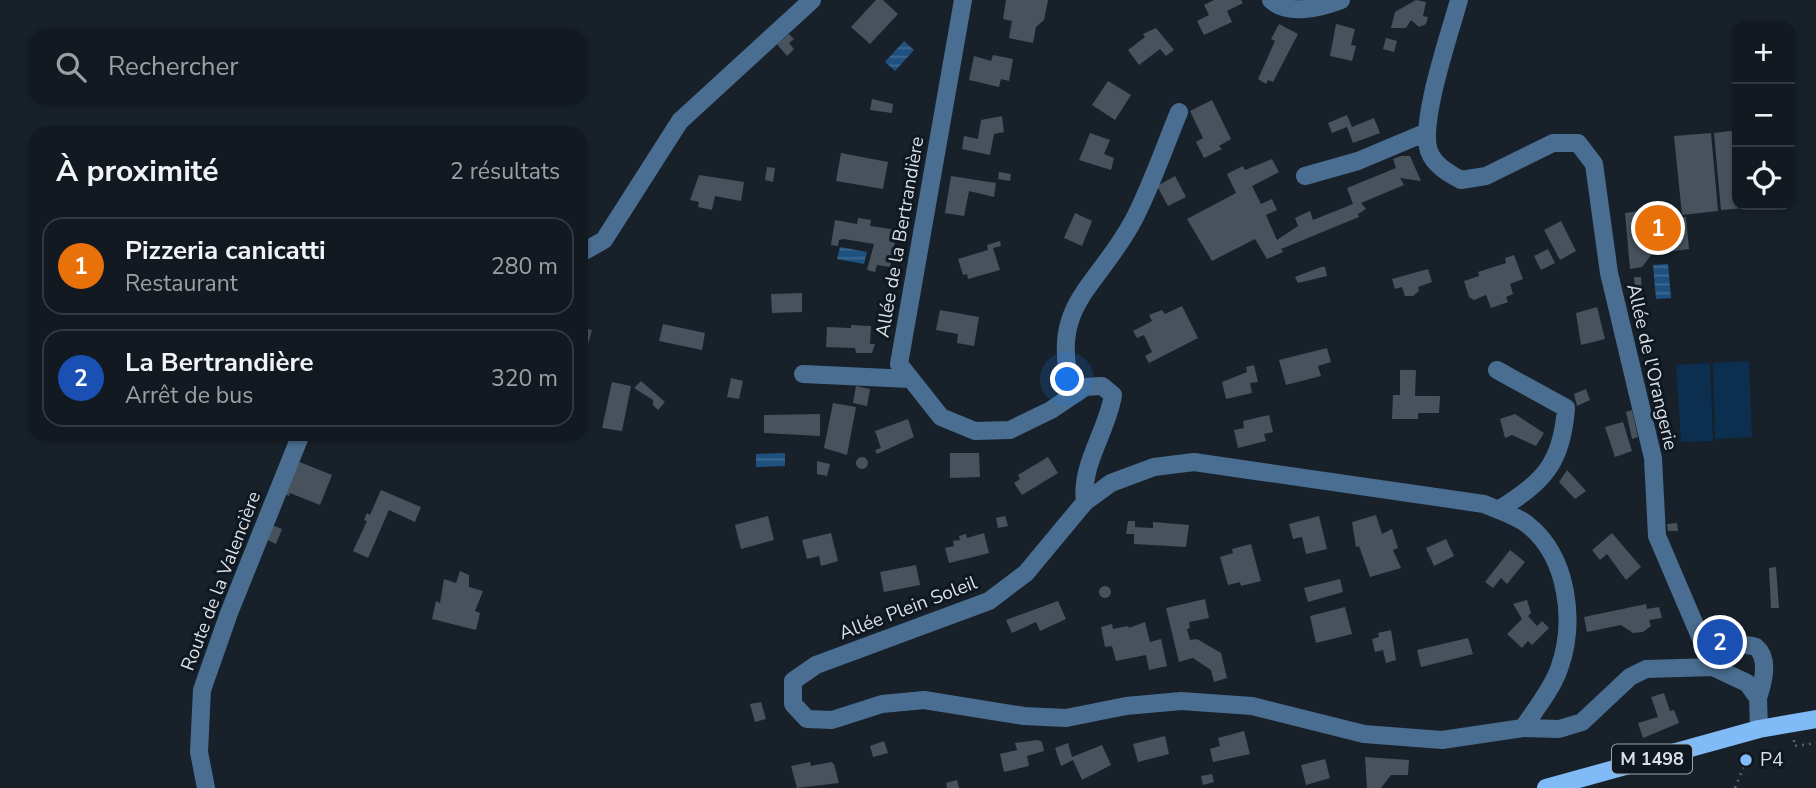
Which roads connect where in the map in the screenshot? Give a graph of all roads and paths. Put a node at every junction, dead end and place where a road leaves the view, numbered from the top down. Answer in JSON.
{"nodes":[{"id":1,"x":812,"y":0,"type":"edge"},
{"id":2,"x":963,"y":0,"type":"edge"},
{"id":3,"x":1271,"y":0,"type":"edge"},
{"id":4,"x":1340,"y":0,"type":"edge"},
{"id":5,"x":1459,"y":0,"type":"edge"},
{"id":6,"x":1179,"y":112,"type":"dead end"},
{"id":7,"x":1427,"y":132,"type":"junction"},
{"id":8,"x":1304,"y":176,"type":"dead end"},
{"id":9,"x":588,"y":249,"type":"edge"},
{"id":10,"x":1497,"y":370,"type":"dead end"},
{"id":11,"x":803,"y":374,"type":"dead end"},
{"id":12,"x":910,"y":379,"type":"junction"},
{"id":13,"x":1073,"y":396,"type":"junction"},
{"id":14,"x":298,"y":441,"type":"edge"},
{"id":15,"x":1085,"y":502,"type":"junction"},
{"id":16,"x":1498,"y":510,"type":"junction"},
{"id":17,"x":1713,"y":667,"type":"junction"},
{"id":18,"x":1758,"y":698,"type":"junction"},
{"id":19,"x":1816,"y":719,"type":"edge"},
{"id":20,"x":1523,"y":728,"type":"junction"},
{"id":21,"x":1759,"y":729,"type":"junction"},
{"id":22,"x":206,"y":788,"type":"edge"},
{"id":23,"x":1546,"y":788,"type":"edge"},
{"id":24,"x":1735,"y":788,"type":"edge"}],
"edges":[{"from":1,"to":9,"type":"street"},
{"from":2,"to":12,"type":"street","name":"Allée de la Bertrandière"},
{"from":3,"to":4,"type":"street"},
{"from":5,"to":7,"type":"street"},
{"from":6,"to":13,"type":"street"},
{"from":7,"to":8,"type":"street"},
{"from":7,"to":17,"type":"street","name":"Allée de l'Orangerie"},
{"from":10,"to":16,"type":"street"},
{"from":11,"to":12,"type":"street"},
{"from":12,"to":13,"type":"street","name":"Allée de la Bertrandière"},
{"from":13,"to":15,"type":"street","name":"Allée de la Bertrandière"},
{"from":14,"to":22,"type":"street","name":"Route de la Valencière"},
{"from":15,"to":16,"type":"street","name":"Allée Plein Soleil"},
{"from":15,"to":20,"type":"street","name":"Allée Plein Soleil"},
{"from":16,"to":20,"type":"street","name":"Allée Plein Soleil"},
{"from":17,"to":18,"type":"street","name":"Allée Plein Soleil"},
{"from":17,"to":18,"type":"street"},
{"from":17,"to":20,"type":"street","name":"Allée Plein Soleil"},
{"from":18,"to":21,"type":"street"},
{"from":19,"to":21,"type":"main road","number":"M 1498"},
{"from":21,"to":23,"type":"main road","number":"M 1498"},
{"from":21,"to":24,"type":"path"}]}
